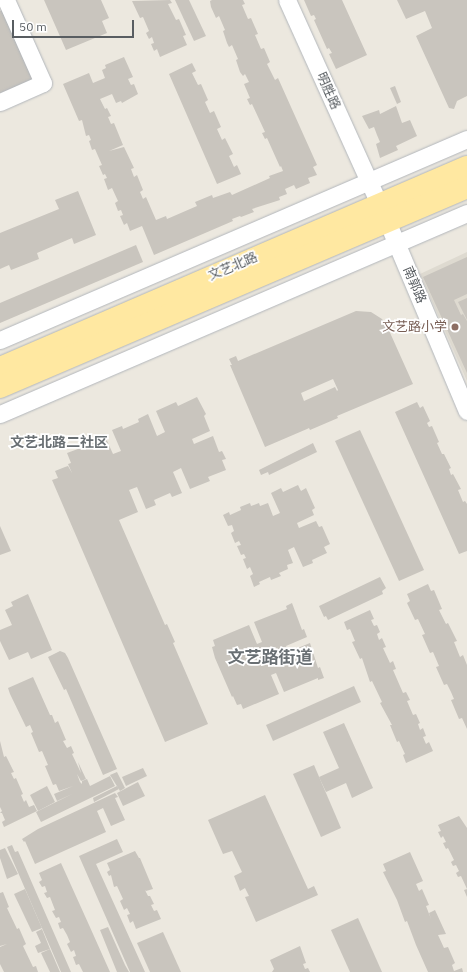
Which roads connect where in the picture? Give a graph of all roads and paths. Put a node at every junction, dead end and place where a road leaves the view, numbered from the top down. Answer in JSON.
{"nodes":[{"id":1,"x":6,"y":0,"type":"edge"},
{"id":2,"x":287,"y":0,"type":"edge"},
{"id":3,"x":0,"y":102,"type":"edge"},
{"id":4,"x":467,"y":140,"type":"edge"},
{"id":5,"x":467,"y":167,"type":"edge"},
{"id":6,"x":368,"y":182,"type":"junction"},
{"id":7,"x":467,"y":187,"type":"edge"},
{"id":8,"x":467,"y":212,"type":"edge"},
{"id":9,"x":382,"y":213,"type":"junction"},
{"id":10,"x":396,"y":243,"type":"junction"},
{"id":11,"x":0,"y":340,"type":"edge"},
{"id":12,"x":0,"y":368,"type":"edge"},
{"id":13,"x":0,"y":386,"type":"edge"},
{"id":14,"x":467,"y":411,"type":"edge"},
{"id":15,"x":0,"y":414,"type":"edge"}],
"edges":[{"from":1,"to":3,"type":"street"},
{"from":2,"to":6,"type":"street","name":"明胜路"},
{"from":4,"to":6,"type":"street"},
{"from":5,"to":9,"type":"main road","name":"文艺北路"},
{"from":6,"to":9,"type":"street","name":"南郭路"},
{"from":6,"to":11,"type":"street"},
{"from":7,"to":9,"type":"main road","name":"文艺北路"},
{"from":8,"to":10,"type":"street"},
{"from":9,"to":10,"type":"street","name":"南郭路"},
{"from":9,"to":12,"type":"main road","name":"文艺北路"},
{"from":9,"to":13,"type":"main road","name":"文艺北路"},
{"from":10,"to":14,"type":"street","name":"南郭路"},
{"from":10,"to":15,"type":"street"}]}
